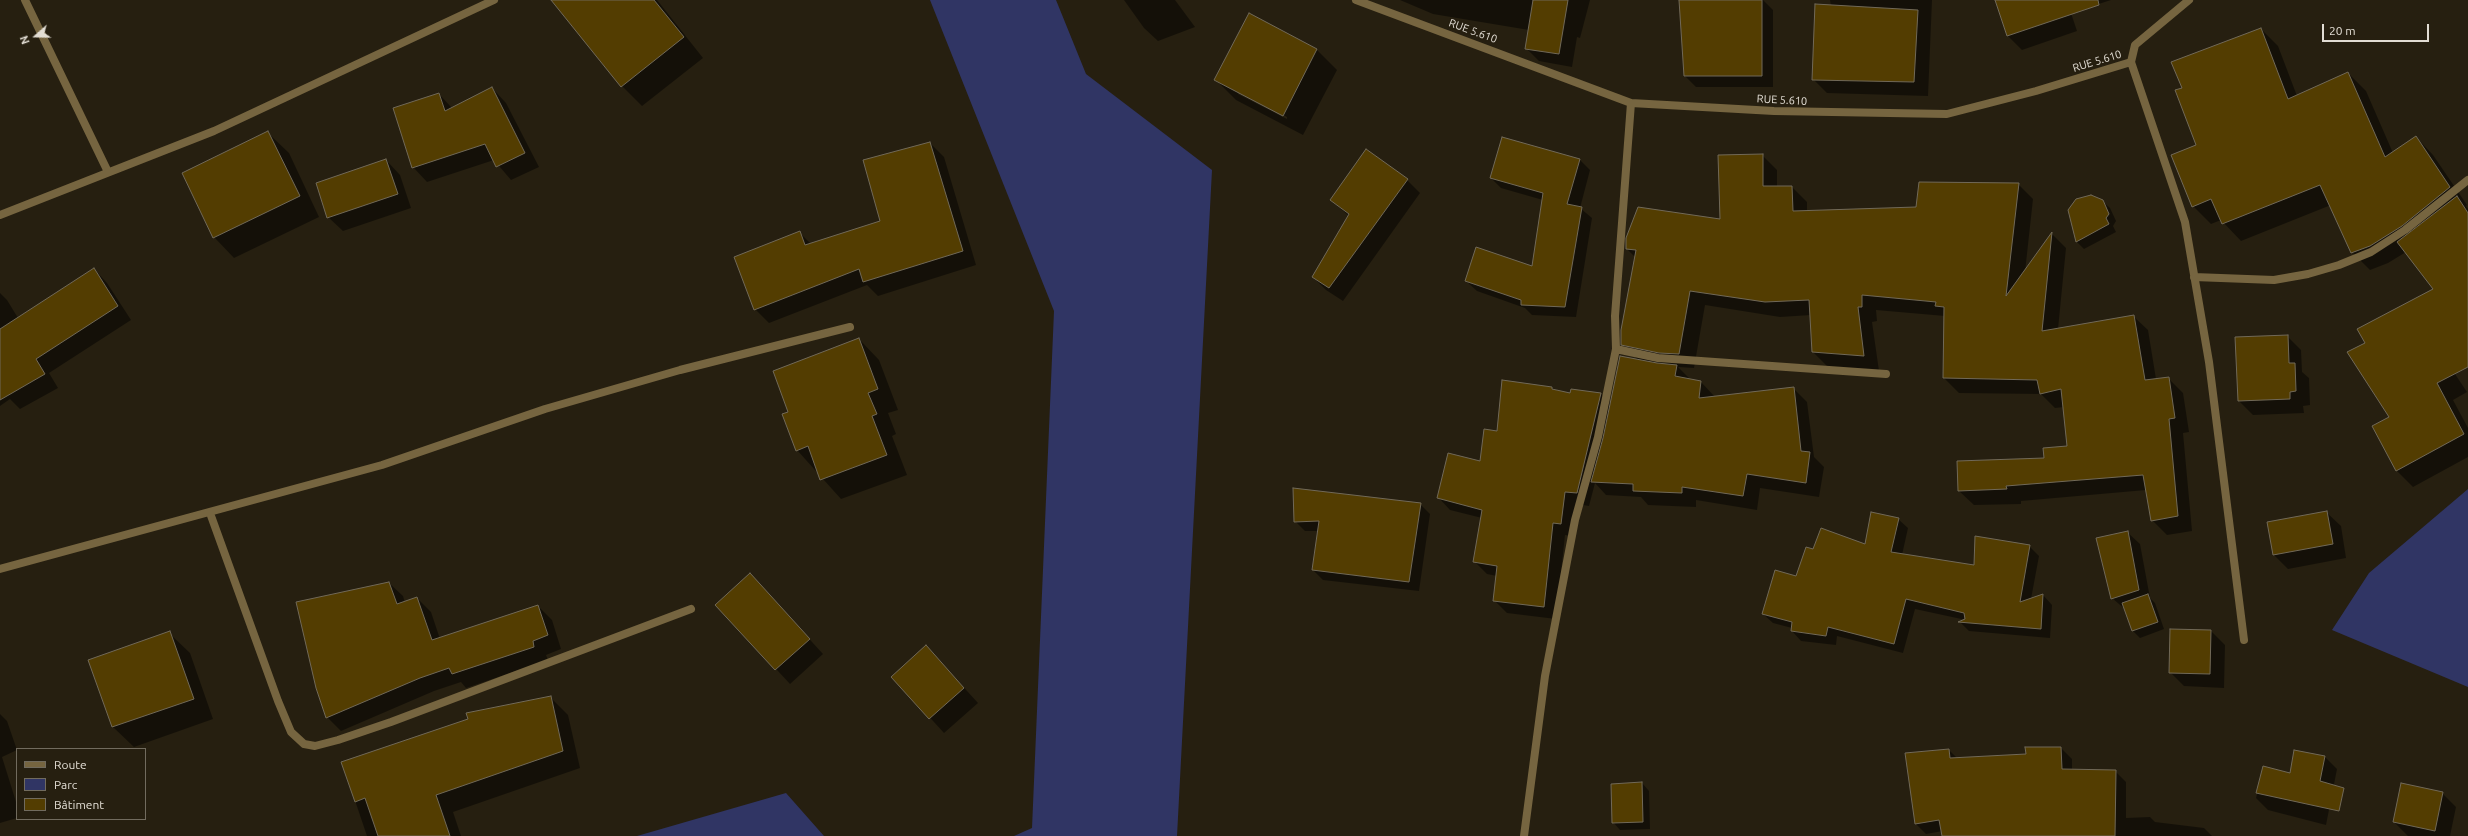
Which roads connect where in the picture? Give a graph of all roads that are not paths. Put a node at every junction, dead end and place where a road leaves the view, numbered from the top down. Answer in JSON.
{"nodes":[{"id":1,"x":25,"y":0,"type":"edge"},
{"id":2,"x":494,"y":0,"type":"edge"},
{"id":3,"x":1356,"y":0,"type":"edge"},
{"id":4,"x":2189,"y":0,"type":"edge"},
{"id":5,"x":2131,"y":62,"type":"junction"},
{"id":6,"x":1631,"y":103,"type":"junction"},
{"id":7,"x":108,"y":172,"type":"junction"},
{"id":8,"x":2468,"y":180,"type":"edge"},
{"id":9,"x":0,"y":215,"type":"edge"},
{"id":10,"x":2194,"y":277,"type":"junction"},
{"id":11,"x":850,"y":327,"type":"dead end"},
{"id":12,"x":1616,"y":349,"type":"junction"},
{"id":13,"x":1886,"y":374,"type":"dead end"},
{"id":14,"x":210,"y":514,"type":"junction"},
{"id":15,"x":0,"y":569,"type":"edge"},
{"id":16,"x":691,"y":608,"type":"dead end"},
{"id":17,"x":2244,"y":640,"type":"dead end"},
{"id":18,"x":1524,"y":836,"type":"edge"}],
"edges":[{"from":1,"to":7,"type":"street"},
{"from":2,"to":7,"type":"street"},
{"from":3,"to":6,"type":"street","name":"RUE 5.610"},
{"from":4,"to":5,"type":"street","name":"RUE 5.610"},
{"from":5,"to":6,"type":"street","name":"RUE 5.610"},
{"from":5,"to":10,"type":"street"},
{"from":6,"to":12,"type":"street"},
{"from":7,"to":9,"type":"street"},
{"from":8,"to":10,"type":"street"},
{"from":10,"to":17,"type":"street"},
{"from":11,"to":14,"type":"street"},
{"from":12,"to":13,"type":"street"},
{"from":12,"to":18,"type":"street"},
{"from":14,"to":15,"type":"street"},
{"from":14,"to":16,"type":"street"}]}
